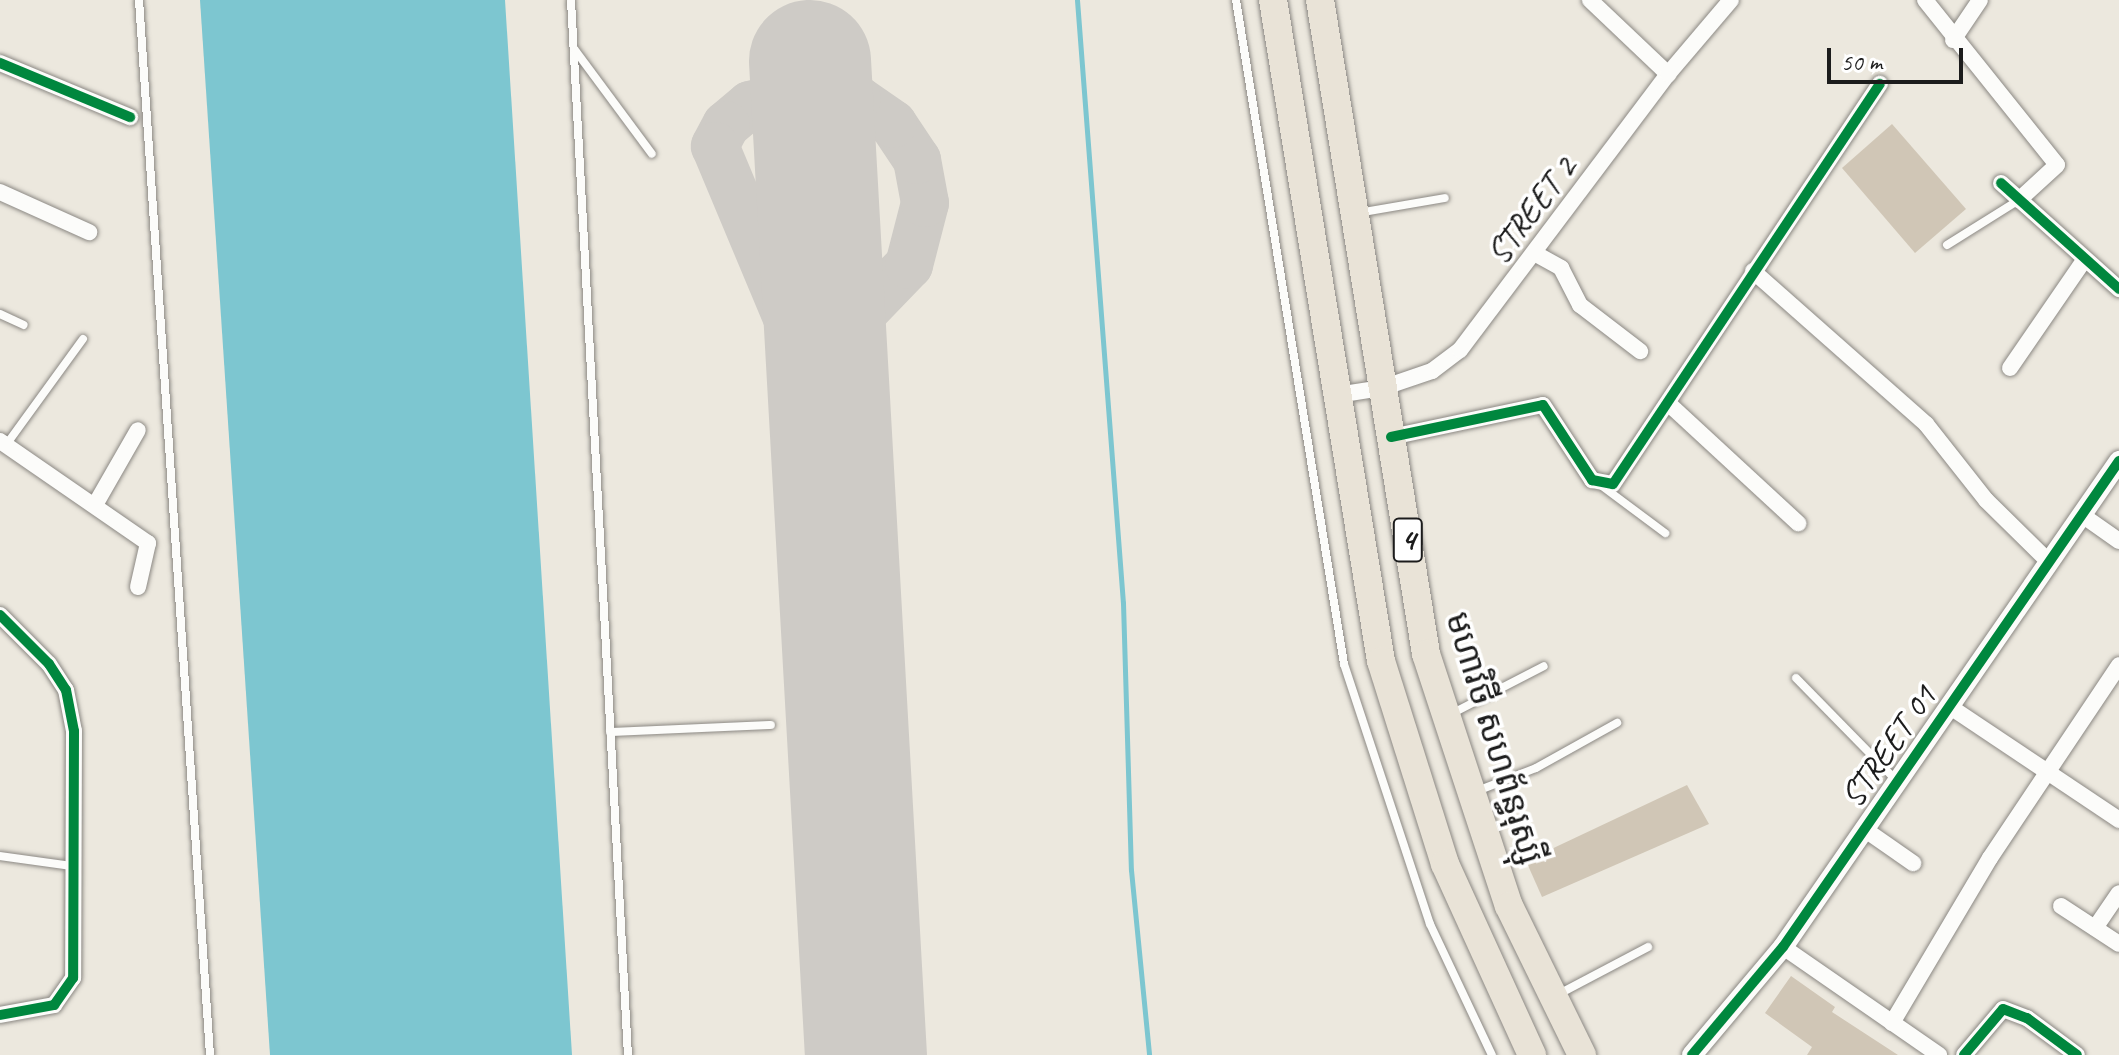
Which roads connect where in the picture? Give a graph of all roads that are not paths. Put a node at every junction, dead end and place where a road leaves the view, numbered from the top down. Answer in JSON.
{"nodes":[{"id":1,"x":139,"y":0,"type":"edge"},
{"id":2,"x":571,"y":0,"type":"edge"},
{"id":3,"x":1236,"y":0,"type":"edge"},
{"id":4,"x":1273,"y":0,"type":"edge"},
{"id":5,"x":1320,"y":0,"type":"edge"},
{"id":6,"x":1590,"y":0,"type":"edge"},
{"id":7,"x":1731,"y":0,"type":"edge"},
{"id":8,"x":1925,"y":0,"type":"edge"},
{"id":9,"x":1980,"y":0,"type":"edge"},
{"id":10,"x":1953,"y":40,"type":"junction"},
{"id":11,"x":574,"y":49,"type":"junction"},
{"id":12,"x":0,"y":63,"type":"edge"},
{"id":13,"x":1668,"y":74,"type":"junction"},
{"id":14,"x":1880,"y":84,"type":"dead end"},
{"id":15,"x":130,"y":117,"type":"dead end"},
{"id":16,"x":652,"y":154,"type":"dead end"},
{"id":17,"x":2001,"y":183,"type":"dead end"},
{"id":18,"x":0,"y":192,"type":"edge"},
{"id":19,"x":1445,"y":198,"type":"dead end"},
{"id":20,"x":2019,"y":200,"type":"junction"},
{"id":21,"x":1353,"y":214,"type":"junction"},
{"id":22,"x":89,"y":232,"type":"dead end"},
{"id":23,"x":1947,"y":245,"type":"dead end"},
{"id":24,"x":1536,"y":254,"type":"junction"},
{"id":25,"x":2085,"y":259,"type":"junction"},
{"id":26,"x":1753,"y":271,"type":"junction"},
{"id":27,"x":2119,"y":289,"type":"edge"},
{"id":28,"x":0,"y":314,"type":"edge"},
{"id":29,"x":24,"y":325,"type":"dead end"},
{"id":30,"x":83,"y":339,"type":"dead end"},
{"id":31,"x":1640,"y":351,"type":"dead end"},
{"id":32,"x":2010,"y":368,"type":"dead end"},
{"id":33,"x":1382,"y":388,"type":"junction"},
{"id":34,"x":1337,"y":395,"type":"junction"},
{"id":35,"x":1669,"y":404,"type":"junction"},
{"id":36,"x":138,"y":430,"type":"dead end"},
{"id":37,"x":1391,"y":437,"type":"junction"},
{"id":38,"x":3,"y":443,"type":"edge"},
{"id":39,"x":2119,"y":461,"type":"edge"},
{"id":40,"x":1602,"y":485,"type":"junction"},
{"id":41,"x":95,"y":505,"type":"junction"},
{"id":42,"x":2082,"y":515,"type":"junction"},
{"id":43,"x":1798,"y":523,"type":"dead end"},
{"id":44,"x":1665,"y":533,"type":"dead end"},
{"id":45,"x":2119,"y":541,"type":"edge"},
{"id":46,"x":2049,"y":562,"type":"junction"},
{"id":47,"x":138,"y":587,"type":"dead end"},
{"id":48,"x":0,"y":615,"type":"edge"},
{"id":49,"x":2119,"y":665,"type":"edge"},
{"id":50,"x":1544,"y":666,"type":"dead end"},
{"id":51,"x":1796,"y":678,"type":"dead end"},
{"id":52,"x":1949,"y":706,"type":"junction"},
{"id":53,"x":1444,"y":715,"type":"junction"},
{"id":54,"x":1617,"y":723,"type":"dead end"},
{"id":55,"x":771,"y":725,"type":"dead end"},
{"id":56,"x":610,"y":732,"type":"junction"},
{"id":57,"x":2048,"y":772,"type":"junction"},
{"id":58,"x":1898,"y":781,"type":"junction"},
{"id":59,"x":1469,"y":794,"type":"junction"},
{"id":60,"x":2119,"y":820,"type":"edge"},
{"id":61,"x":1864,"y":829,"type":"junction"},
{"id":62,"x":0,"y":856,"type":"edge"},
{"id":63,"x":1913,"y":863,"type":"dead end"},
{"id":64,"x":71,"y":866,"type":"junction"},
{"id":65,"x":2119,"y":893,"type":"edge"},
{"id":66,"x":2061,"y":906,"type":"dead end"},
{"id":67,"x":2095,"y":928,"type":"junction"},
{"id":68,"x":2119,"y":944,"type":"edge"},
{"id":69,"x":1648,"y":947,"type":"dead end"},
{"id":70,"x":1783,"y":947,"type":"junction"},
{"id":71,"x":1553,"y":997,"type":"junction"},
{"id":72,"x":0,"y":1015,"type":"edge"},
{"id":73,"x":1892,"y":1023,"type":"junction"},
{"id":74,"x":210,"y":1055,"type":"edge"},
{"id":75,"x":628,"y":1055,"type":"edge"},
{"id":76,"x":1492,"y":1055,"type":"edge"},
{"id":77,"x":1532,"y":1055,"type":"edge"},
{"id":78,"x":1582,"y":1055,"type":"edge"},
{"id":79,"x":1692,"y":1055,"type":"edge"},
{"id":80,"x":1939,"y":1055,"type":"edge"},
{"id":81,"x":1964,"y":1055,"type":"edge"},
{"id":82,"x":2077,"y":1055,"type":"edge"}],
"edges":[{"from":1,"to":74,"type":"lane"},
{"from":2,"to":11,"type":"lane"},
{"from":3,"to":76,"type":"lane"},
{"from":4,"to":34,"type":"highway","number":"4"},
{"from":5,"to":21,"type":"highway","name":"មហាវិថី សហព័ន្ធរុស្ស៊ី","number":"4"},
{"from":6,"to":13,"type":"street"},
{"from":7,"to":13,"type":"street","name":"STREET 2"},
{"from":8,"to":10,"type":"street"},
{"from":9,"to":10,"type":"street"},
{"from":10,"to":20,"type":"street"},
{"from":11,"to":16,"type":"lane"},
{"from":11,"to":56,"type":"lane"},
{"from":12,"to":15,"type":"street"},
{"from":13,"to":24,"type":"street","name":"STREET 2"},
{"from":14,"to":26,"type":"street"},
{"from":17,"to":20,"type":"street"},
{"from":18,"to":22,"type":"street"},
{"from":19,"to":21,"type":"lane"},
{"from":20,"to":23,"type":"lane"},
{"from":20,"to":25,"type":"street"},
{"from":21,"to":33,"type":"highway","name":"មហាវិថី សហព័ន្ធរុស្ស៊ី","number":"4"},
{"from":24,"to":31,"type":"street"},
{"from":24,"to":33,"type":"street","name":"STREET 2"},
{"from":25,"to":27,"type":"street"},
{"from":25,"to":32,"type":"street"},
{"from":26,"to":35,"type":"street"},
{"from":26,"to":46,"type":"street"},
{"from":28,"to":29,"type":"lane"},
{"from":30,"to":38,"type":"lane"},
{"from":33,"to":34,"type":"street","name":"STREET 2"},
{"from":33,"to":37,"type":"highway","name":"មហាវិថី សហព័ន្ធរុស្ស៊ី","number":"4"},
{"from":34,"to":77,"type":"highway","number":"4"},
{"from":35,"to":40,"type":"street"},
{"from":35,"to":43,"type":"street"},
{"from":36,"to":41,"type":"street"},
{"from":37,"to":40,"type":"street"},
{"from":37,"to":53,"type":"highway","name":"មហាវិថី សហព័ន្ធរុស្ស៊ី","number":"4"},
{"from":38,"to":41,"type":"street"},
{"from":39,"to":42,"type":"street","name":"STREET 01"},
{"from":40,"to":44,"type":"lane"},
{"from":41,"to":47,"type":"street"},
{"from":42,"to":45,"type":"street"},
{"from":42,"to":46,"type":"street","name":"STREET 01"},
{"from":46,"to":52,"type":"street","name":"STREET 01"},
{"from":48,"to":64,"type":"street"},
{"from":49,"to":57,"type":"street"},
{"from":50,"to":53,"type":"lane"},
{"from":51,"to":58,"type":"lane"},
{"from":52,"to":57,"type":"street"},
{"from":52,"to":58,"type":"street","name":"STREET 01"},
{"from":53,"to":59,"type":"highway","name":"មហាវិថី សហព័ន្ធរុស្ស៊ី","number":"4"},
{"from":54,"to":59,"type":"lane"},
{"from":55,"to":56,"type":"lane"},
{"from":56,"to":75,"type":"lane"},
{"from":57,"to":60,"type":"street"},
{"from":57,"to":73,"type":"street"},
{"from":58,"to":61,"type":"street","name":"STREET 01"},
{"from":59,"to":71,"type":"highway","name":"មហាវិថី សហព័ន្ធរុស្ស៊ី","number":"4"},
{"from":61,"to":63,"type":"street"},
{"from":61,"to":70,"type":"street","name":"STREET 01"},
{"from":62,"to":64,"type":"lane"},
{"from":64,"to":72,"type":"street"},
{"from":65,"to":67,"type":"street"},
{"from":66,"to":67,"type":"street"},
{"from":67,"to":68,"type":"street"},
{"from":69,"to":71,"type":"lane"},
{"from":70,"to":73,"type":"street"},
{"from":70,"to":79,"type":"street","name":"STREET 01"},
{"from":71,"to":78,"type":"highway","name":"មហាវិថី សហព័ន្ធរុស្ស៊ី","number":"4"},
{"from":73,"to":80,"type":"street"},
{"from":81,"to":82,"type":"street"}]}
